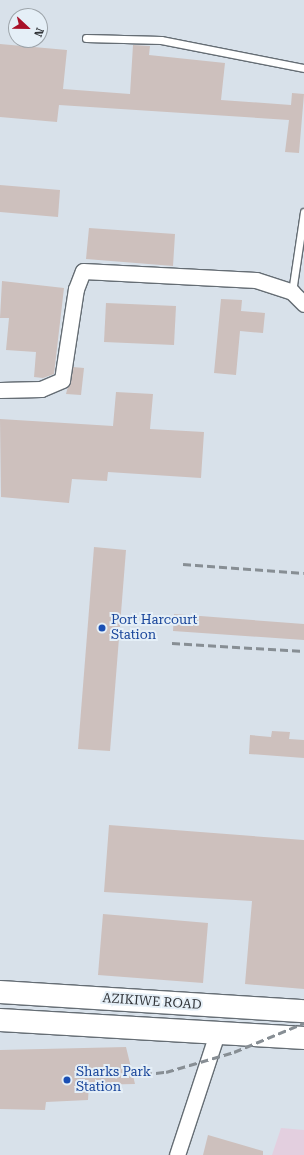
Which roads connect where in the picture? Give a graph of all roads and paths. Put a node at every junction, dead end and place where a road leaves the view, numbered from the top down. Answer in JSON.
{"nodes":[{"id":1,"x":86,"y":38,"type":"dead end"},
{"id":2,"x":304,"y":68,"type":"edge"},
{"id":3,"x":304,"y":212,"type":"edge"},
{"id":4,"x":292,"y":292,"type":"junction"},
{"id":5,"x":304,"y":304,"type":"edge"},
{"id":6,"x":0,"y":390,"type":"edge"},
{"id":7,"x":0,"y":992,"type":"edge"},
{"id":8,"x":304,"y":1012,"type":"edge"},
{"id":9,"x":0,"y":1020,"type":"edge"},
{"id":10,"x":217,"y":1032,"type":"junction"},
{"id":11,"x":304,"y":1038,"type":"edge"},
{"id":12,"x":177,"y":1155,"type":"edge"}],
"edges":[{"from":1,"to":2,"type":"lane"},
{"from":3,"to":4,"type":"lane"},
{"from":4,"to":5,"type":"street"},
{"from":4,"to":6,"type":"street"},
{"from":7,"to":8,"type":"main road","name":"AZIKIWE ROAD"},
{"from":9,"to":10,"type":"main road","name":"AZIKIWE ROAD"},
{"from":10,"to":11,"type":"main road","name":"AZIKIWE ROAD"},
{"from":10,"to":12,"type":"street"}]}
